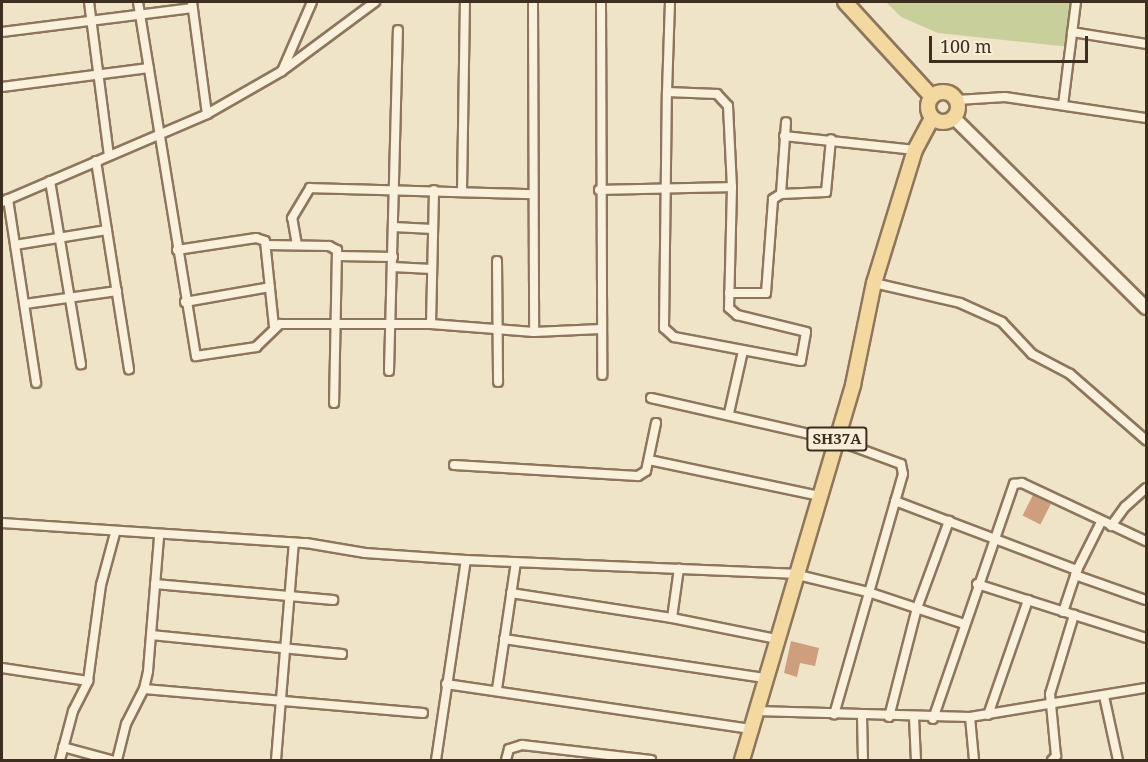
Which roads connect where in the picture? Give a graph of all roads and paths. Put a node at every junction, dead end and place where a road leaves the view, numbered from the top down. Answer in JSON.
{"nodes":[{"id":1,"x":89,"y":2,"type":"edge"},
{"id":2,"x":138,"y":2,"type":"edge"},
{"id":3,"x":312,"y":2,"type":"edge"},
{"id":4,"x":357,"y":2,"type":"edge"},
{"id":5,"x":465,"y":2,"type":"edge"},
{"id":6,"x":533,"y":2,"type":"edge"},
{"id":7,"x":601,"y":2,"type":"edge"},
{"id":8,"x":670,"y":2,"type":"edge"},
{"id":9,"x":845,"y":2,"type":"edge"},
{"id":10,"x":1076,"y":2,"type":"edge"},
{"id":11,"x":371,"y":4,"type":"edge"},
{"id":12,"x":192,"y":5,"type":"edge"},
{"id":13,"x":140,"y":14,"type":"junction"},
{"id":14,"x":92,"y":21,"type":"junction"},
{"id":15,"x":398,"y":30,"type":"dead end"},
{"id":16,"x":2,"y":32,"type":"edge"},
{"id":17,"x":1072,"y":32,"type":"junction"},
{"id":18,"x":1146,"y":44,"type":"edge"},
{"id":19,"x":149,"y":68,"type":"junction"},
{"id":20,"x":282,"y":71,"type":"junction"},
{"id":21,"x":97,"y":73,"type":"junction"},
{"id":22,"x":2,"y":87,"type":"edge"},
{"id":23,"x":667,"y":92,"type":"junction"},
{"id":24,"x":931,"y":96,"type":"junction"},
{"id":25,"x":957,"y":100,"type":"junction"},
{"id":26,"x":1063,"y":105,"type":"junction"},
{"id":27,"x":207,"y":114,"type":"junction"},
{"id":28,"x":932,"y":118,"type":"junction"},
{"id":29,"x":954,"y":118,"type":"junction"},
{"id":30,"x":1146,"y":118,"type":"edge"},
{"id":31,"x":786,"y":122,"type":"dead end"},
{"id":32,"x":159,"y":136,"type":"junction"},
{"id":33,"x":784,"y":136,"type":"junction"},
{"id":34,"x":831,"y":139,"type":"junction"},
{"id":35,"x":915,"y":150,"type":"junction"},
{"id":36,"x":109,"y":155,"type":"junction"},
{"id":37,"x":96,"y":161,"type":"junction"},
{"id":38,"x":50,"y":181,"type":"junction"},
{"id":39,"x":732,"y":187,"type":"junction"},
{"id":40,"x":394,"y":189,"type":"junction"},
{"id":41,"x":666,"y":189,"type":"junction"},
{"id":42,"x":434,"y":190,"type":"junction"},
{"id":43,"x":599,"y":190,"type":"junction"},
{"id":44,"x":462,"y":191,"type":"junction"},
{"id":45,"x":530,"y":194,"type":"junction"},
{"id":46,"x":781,"y":194,"type":"junction"},
{"id":47,"x":5,"y":201,"type":"edge"},
{"id":48,"x":393,"y":227,"type":"junction"},
{"id":49,"x":433,"y":229,"type":"junction"},
{"id":50,"x":107,"y":230,"type":"junction"},
{"id":51,"x":60,"y":237,"type":"junction"},
{"id":52,"x":15,"y":244,"type":"junction"},
{"id":53,"x":266,"y":245,"type":"junction"},
{"id":54,"x":297,"y":245,"type":"junction"},
{"id":55,"x":177,"y":250,"type":"junction"},
{"id":56,"x":338,"y":256,"type":"junction"},
{"id":57,"x":393,"y":257,"type":"junction"},
{"id":58,"x":497,"y":261,"type":"dead end"},
{"id":59,"x":392,"y":267,"type":"junction"},
{"id":60,"x":432,"y":269,"type":"junction"},
{"id":61,"x":874,"y":283,"type":"junction"},
{"id":62,"x":270,"y":287,"type":"junction"},
{"id":63,"x":117,"y":291,"type":"junction"},
{"id":64,"x":729,"y":293,"type":"junction"},
{"id":65,"x":71,"y":297,"type":"junction"},
{"id":66,"x":185,"y":302,"type":"junction"},
{"id":67,"x":25,"y":304,"type":"junction"},
{"id":68,"x":1146,"y":308,"type":"edge"},
{"id":69,"x":333,"y":323,"type":"junction"},
{"id":70,"x":391,"y":324,"type":"junction"},
{"id":71,"x":431,"y":324,"type":"junction"},
{"id":72,"x":274,"y":326,"type":"junction"},
{"id":73,"x":496,"y":329,"type":"junction"},
{"id":74,"x":601,"y":329,"type":"junction"},
{"id":75,"x":534,"y":332,"type":"junction"},
{"id":76,"x":743,"y":351,"type":"junction"},
{"id":77,"x":81,"y":364,"type":"dead end"},
{"id":78,"x":129,"y":369,"type":"dead end"},
{"id":79,"x":389,"y":371,"type":"dead end"},
{"id":80,"x":602,"y":375,"type":"dead end"},
{"id":81,"x":498,"y":382,"type":"dead end"},
{"id":82,"x":36,"y":383,"type":"dead end"},
{"id":83,"x":651,"y":398,"type":"dead end"},
{"id":84,"x":334,"y":403,"type":"dead end"},
{"id":85,"x":729,"y":413,"type":"junction"},
{"id":86,"x":656,"y":423,"type":"dead end"},
{"id":87,"x":836,"y":440,"type":"junction"},
{"id":88,"x":1146,"y":440,"type":"edge"},
{"id":89,"x":649,"y":460,"type":"junction"},
{"id":90,"x":454,"y":465,"type":"dead end"},
{"id":91,"x":1146,"y":488,"type":"edge"},
{"id":92,"x":820,"y":496,"type":"junction"},
{"id":93,"x":895,"y":501,"type":"junction"},
{"id":94,"x":949,"y":521,"type":"junction"},
{"id":95,"x":1101,"y":522,"type":"junction"},
{"id":96,"x":2,"y":524,"type":"edge"},
{"id":97,"x":1111,"y":526,"type":"junction"},
{"id":98,"x":115,"y":533,"type":"junction"},
{"id":99,"x":159,"y":536,"type":"junction"},
{"id":100,"x":993,"y":537,"type":"junction"},
{"id":101,"x":1146,"y":541,"type":"edge"},
{"id":102,"x":294,"y":543,"type":"junction"},
{"id":103,"x":466,"y":560,"type":"junction"},
{"id":104,"x":516,"y":562,"type":"junction"},
{"id":105,"x":679,"y":568,"type":"junction"},
{"id":106,"x":1076,"y":573,"type":"junction"},
{"id":107,"x":794,"y":574,"type":"junction"},
{"id":108,"x":155,"y":584,"type":"junction"},
{"id":109,"x":977,"y":584,"type":"junction"},
{"id":110,"x":868,"y":592,"type":"junction"},
{"id":111,"x":511,"y":593,"type":"junction"},
{"id":112,"x":289,"y":596,"type":"junction"},
{"id":113,"x":333,"y":600,"type":"dead end"},
{"id":114,"x":1028,"y":600,"type":"junction"},
{"id":115,"x":1146,"y":600,"type":"edge"},
{"id":116,"x":917,"y":608,"type":"junction"},
{"id":117,"x":1063,"y":612,"type":"junction"},
{"id":118,"x":1074,"y":615,"type":"junction"},
{"id":119,"x":672,"y":618,"type":"junction"},
{"id":120,"x":964,"y":624,"type":"junction"},
{"id":121,"x":151,"y":635,"type":"junction"},
{"id":122,"x":1146,"y":638,"type":"edge"},
{"id":123,"x":504,"y":639,"type":"junction"},
{"id":124,"x":776,"y":639,"type":"junction"},
{"id":125,"x":285,"y":649,"type":"junction"},
{"id":126,"x":342,"y":654,"type":"dead end"},
{"id":127,"x":2,"y":668,"type":"edge"},
{"id":128,"x":766,"y":678,"type":"junction"},
{"id":129,"x":88,"y":681,"type":"junction"},
{"id":130,"x":446,"y":684,"type":"junction"},
{"id":131,"x":1146,"y":688,"type":"edge"},
{"id":132,"x":144,"y":689,"type":"junction"},
{"id":133,"x":497,"y":689,"type":"junction"},
{"id":134,"x":1104,"y":696,"type":"junction"},
{"id":135,"x":280,"y":702,"type":"junction"},
{"id":136,"x":1050,"y":705,"type":"junction"},
{"id":137,"x":756,"y":711,"type":"junction"},
{"id":138,"x":423,"y":713,"type":"dead end"},
{"id":139,"x":834,"y":714,"type":"junction"},
{"id":140,"x":988,"y":715,"type":"junction"},
{"id":141,"x":862,"y":716,"type":"junction"},
{"id":142,"x":889,"y":717,"type":"junction"},
{"id":143,"x":970,"y":717,"type":"junction"},
{"id":144,"x":914,"y":718,"type":"junction"},
{"id":145,"x":933,"y":719,"type":"junction"},
{"id":146,"x":751,"y":729,"type":"junction"},
{"id":147,"x":63,"y":747,"type":"junction"},
{"id":148,"x":60,"y":760,"type":"edge"},
{"id":149,"x":111,"y":760,"type":"edge"},
{"id":150,"x":117,"y":760,"type":"edge"},
{"id":151,"x":276,"y":760,"type":"edge"},
{"id":152,"x":436,"y":760,"type":"edge"},
{"id":153,"x":506,"y":760,"type":"edge"},
{"id":154,"x":651,"y":760,"type":"edge"},
{"id":155,"x":742,"y":760,"type":"edge"},
{"id":156,"x":863,"y":760,"type":"edge"},
{"id":157,"x":916,"y":760,"type":"edge"},
{"id":158,"x":974,"y":760,"type":"edge"},
{"id":159,"x":1052,"y":760,"type":"edge"},
{"id":160,"x":1118,"y":760,"type":"edge"}],
"edges":[{"from":1,"to":14,"type":"street"},
{"from":2,"to":13,"type":"street"},
{"from":3,"to":20,"type":"street"},
{"from":4,"to":11,"type":"street"},
{"from":5,"to":44,"type":"street"},
{"from":6,"to":45,"type":"street"},
{"from":7,"to":43,"type":"street"},
{"from":8,"to":23,"type":"street"},
{"from":9,"to":24,"type":"main road"},
{"from":10,"to":17,"type":"street"},
{"from":11,"to":20,"type":"street"},
{"from":12,"to":13,"type":"street"},
{"from":12,"to":27,"type":"street"},
{"from":13,"to":14,"type":"street"},
{"from":13,"to":19,"type":"street"},
{"from":14,"to":16,"type":"street"},
{"from":14,"to":21,"type":"street"},
{"from":15,"to":40,"type":"street"},
{"from":17,"to":18,"type":"street"},
{"from":17,"to":26,"type":"street"},
{"from":19,"to":21,"type":"street"},
{"from":19,"to":32,"type":"street"},
{"from":20,"to":27,"type":"street"},
{"from":21,"to":22,"type":"street"},
{"from":21,"to":36,"type":"street"},
{"from":23,"to":39,"type":"street"},
{"from":23,"to":41,"type":"street"},
{"from":24,"to":25,"type":"main road"},
{"from":24,"to":28,"type":"main road"},
{"from":25,"to":26,"type":"street"},
{"from":25,"to":29,"type":"main road"},
{"from":26,"to":30,"type":"street"},
{"from":27,"to":32,"type":"street"},
{"from":28,"to":29,"type":"main road"},
{"from":28,"to":35,"type":"main road","number":"SH37A"},
{"from":29,"to":68,"type":"main road"},
{"from":31,"to":33,"type":"street"},
{"from":32,"to":36,"type":"street"},
{"from":32,"to":55,"type":"street"},
{"from":33,"to":34,"type":"street"},
{"from":33,"to":46,"type":"street"},
{"from":34,"to":35,"type":"street"},
{"from":34,"to":46,"type":"street"},
{"from":35,"to":61,"type":"main road","number":"SH37A"},
{"from":36,"to":37,"type":"street"},
{"from":37,"to":38,"type":"street"},
{"from":37,"to":50,"type":"street"},
{"from":38,"to":47,"type":"street"},
{"from":38,"to":51,"type":"street"},
{"from":39,"to":41,"type":"street"},
{"from":39,"to":64,"type":"street"},
{"from":40,"to":42,"type":"street"},
{"from":40,"to":48,"type":"street"},
{"from":40,"to":54,"type":"street"},
{"from":41,"to":43,"type":"street"},
{"from":41,"to":76,"type":"street"},
{"from":42,"to":44,"type":"street"},
{"from":42,"to":49,"type":"street"},
{"from":43,"to":74,"type":"street"},
{"from":44,"to":45,"type":"street"},
{"from":45,"to":75,"type":"street"},
{"from":46,"to":64,"type":"street"},
{"from":47,"to":52,"type":"street"},
{"from":48,"to":49,"type":"street"},
{"from":48,"to":57,"type":"street"},
{"from":49,"to":60,"type":"street"},
{"from":50,"to":51,"type":"street"},
{"from":50,"to":63,"type":"street"},
{"from":51,"to":52,"type":"street"},
{"from":51,"to":65,"type":"street"},
{"from":52,"to":67,"type":"street"},
{"from":53,"to":54,"type":"street"},
{"from":53,"to":55,"type":"street"},
{"from":53,"to":62,"type":"street"},
{"from":54,"to":56,"type":"street"},
{"from":55,"to":66,"type":"street"},
{"from":56,"to":57,"type":"street"},
{"from":56,"to":69,"type":"street"},
{"from":57,"to":59,"type":"street"},
{"from":58,"to":73,"type":"street"},
{"from":59,"to":60,"type":"street"},
{"from":59,"to":70,"type":"street"},
{"from":60,"to":71,"type":"street"},
{"from":61,"to":87,"type":"main road","number":"SH37A"},
{"from":61,"to":88,"type":"street"},
{"from":62,"to":66,"type":"street"},
{"from":62,"to":72,"type":"street"},
{"from":63,"to":65,"type":"street"},
{"from":63,"to":78,"type":"street"},
{"from":64,"to":76,"type":"street"},
{"from":65,"to":67,"type":"street"},
{"from":65,"to":77,"type":"street"},
{"from":66,"to":72,"type":"street"},
{"from":67,"to":82,"type":"street"},
{"from":69,"to":70,"type":"street"},
{"from":69,"to":72,"type":"street"},
{"from":69,"to":84,"type":"street"},
{"from":70,"to":71,"type":"street"},
{"from":70,"to":79,"type":"street"},
{"from":71,"to":73,"type":"street"},
{"from":73,"to":75,"type":"street"},
{"from":73,"to":81,"type":"street"},
{"from":74,"to":75,"type":"street"},
{"from":74,"to":80,"type":"street"},
{"from":76,"to":85,"type":"street"},
{"from":83,"to":85,"type":"street"},
{"from":85,"to":87,"type":"street"},
{"from":86,"to":89,"type":"street"},
{"from":87,"to":92,"type":"main road","number":"SH37A"},
{"from":87,"to":93,"type":"street"},
{"from":89,"to":90,"type":"street"},
{"from":89,"to":92,"type":"street"},
{"from":91,"to":97,"type":"street"},
{"from":92,"to":107,"type":"main road","number":"SH37A"},
{"from":93,"to":94,"type":"street"},
{"from":93,"to":110,"type":"street"},
{"from":94,"to":100,"type":"street"},
{"from":94,"to":116,"type":"street"},
{"from":95,"to":97,"type":"street"},
{"from":95,"to":100,"type":"street"},
{"from":95,"to":106,"type":"street"},
{"from":96,"to":98,"type":"street"},
{"from":97,"to":101,"type":"street"},
{"from":98,"to":99,"type":"street"},
{"from":98,"to":129,"type":"street"},
{"from":99,"to":102,"type":"street"},
{"from":99,"to":108,"type":"street"},
{"from":100,"to":106,"type":"street"},
{"from":100,"to":109,"type":"street"},
{"from":102,"to":103,"type":"street"},
{"from":102,"to":112,"type":"street"},
{"from":103,"to":104,"type":"street"},
{"from":103,"to":130,"type":"street"},
{"from":104,"to":105,"type":"street"},
{"from":104,"to":111,"type":"street"},
{"from":105,"to":107,"type":"street"},
{"from":105,"to":119,"type":"street"},
{"from":106,"to":115,"type":"street"},
{"from":106,"to":117,"type":"street"},
{"from":107,"to":110,"type":"street"},
{"from":107,"to":124,"type":"main road","number":"SH37A"},
{"from":108,"to":112,"type":"street"},
{"from":108,"to":121,"type":"street"},
{"from":109,"to":114,"type":"street"},
{"from":109,"to":120,"type":"street"},
{"from":110,"to":116,"type":"street"},
{"from":110,"to":139,"type":"street"},
{"from":111,"to":119,"type":"street"},
{"from":111,"to":123,"type":"street"},
{"from":112,"to":113,"type":"street"},
{"from":112,"to":125,"type":"street"},
{"from":114,"to":117,"type":"street"},
{"from":114,"to":140,"type":"street"},
{"from":116,"to":120,"type":"street"},
{"from":116,"to":142,"type":"street"},
{"from":117,"to":118,"type":"street"},
{"from":118,"to":122,"type":"street"},
{"from":118,"to":136,"type":"street"},
{"from":119,"to":124,"type":"street"},
{"from":120,"to":145,"type":"street"},
{"from":121,"to":125,"type":"street"},
{"from":121,"to":132,"type":"street"},
{"from":123,"to":128,"type":"street"},
{"from":123,"to":133,"type":"street"},
{"from":124,"to":128,"type":"main road","number":"SH37A"},
{"from":125,"to":126,"type":"street"},
{"from":125,"to":135,"type":"street"},
{"from":127,"to":129,"type":"street"},
{"from":128,"to":137,"type":"main road","number":"SH37A"},
{"from":129,"to":147,"type":"street"},
{"from":130,"to":133,"type":"street"},
{"from":130,"to":152,"type":"street"},
{"from":131,"to":134,"type":"street"},
{"from":132,"to":135,"type":"street"},
{"from":132,"to":150,"type":"street"},
{"from":133,"to":146,"type":"street"},
{"from":134,"to":136,"type":"street"},
{"from":134,"to":160,"type":"street"},
{"from":135,"to":138,"type":"street"},
{"from":135,"to":151,"type":"street"},
{"from":136,"to":140,"type":"street"},
{"from":136,"to":159,"type":"street"},
{"from":137,"to":139,"type":"street"},
{"from":137,"to":146,"type":"main road","number":"SH37A"},
{"from":139,"to":141,"type":"street"},
{"from":140,"to":143,"type":"street"},
{"from":141,"to":142,"type":"street"},
{"from":141,"to":156,"type":"street"},
{"from":142,"to":144,"type":"street"},
{"from":143,"to":145,"type":"street"},
{"from":143,"to":158,"type":"street"},
{"from":144,"to":145,"type":"street"},
{"from":144,"to":157,"type":"street"},
{"from":146,"to":155,"type":"main road","number":"SH37A"},
{"from":147,"to":148,"type":"street"},
{"from":147,"to":149,"type":"street"},
{"from":153,"to":154,"type":"street"}]}
